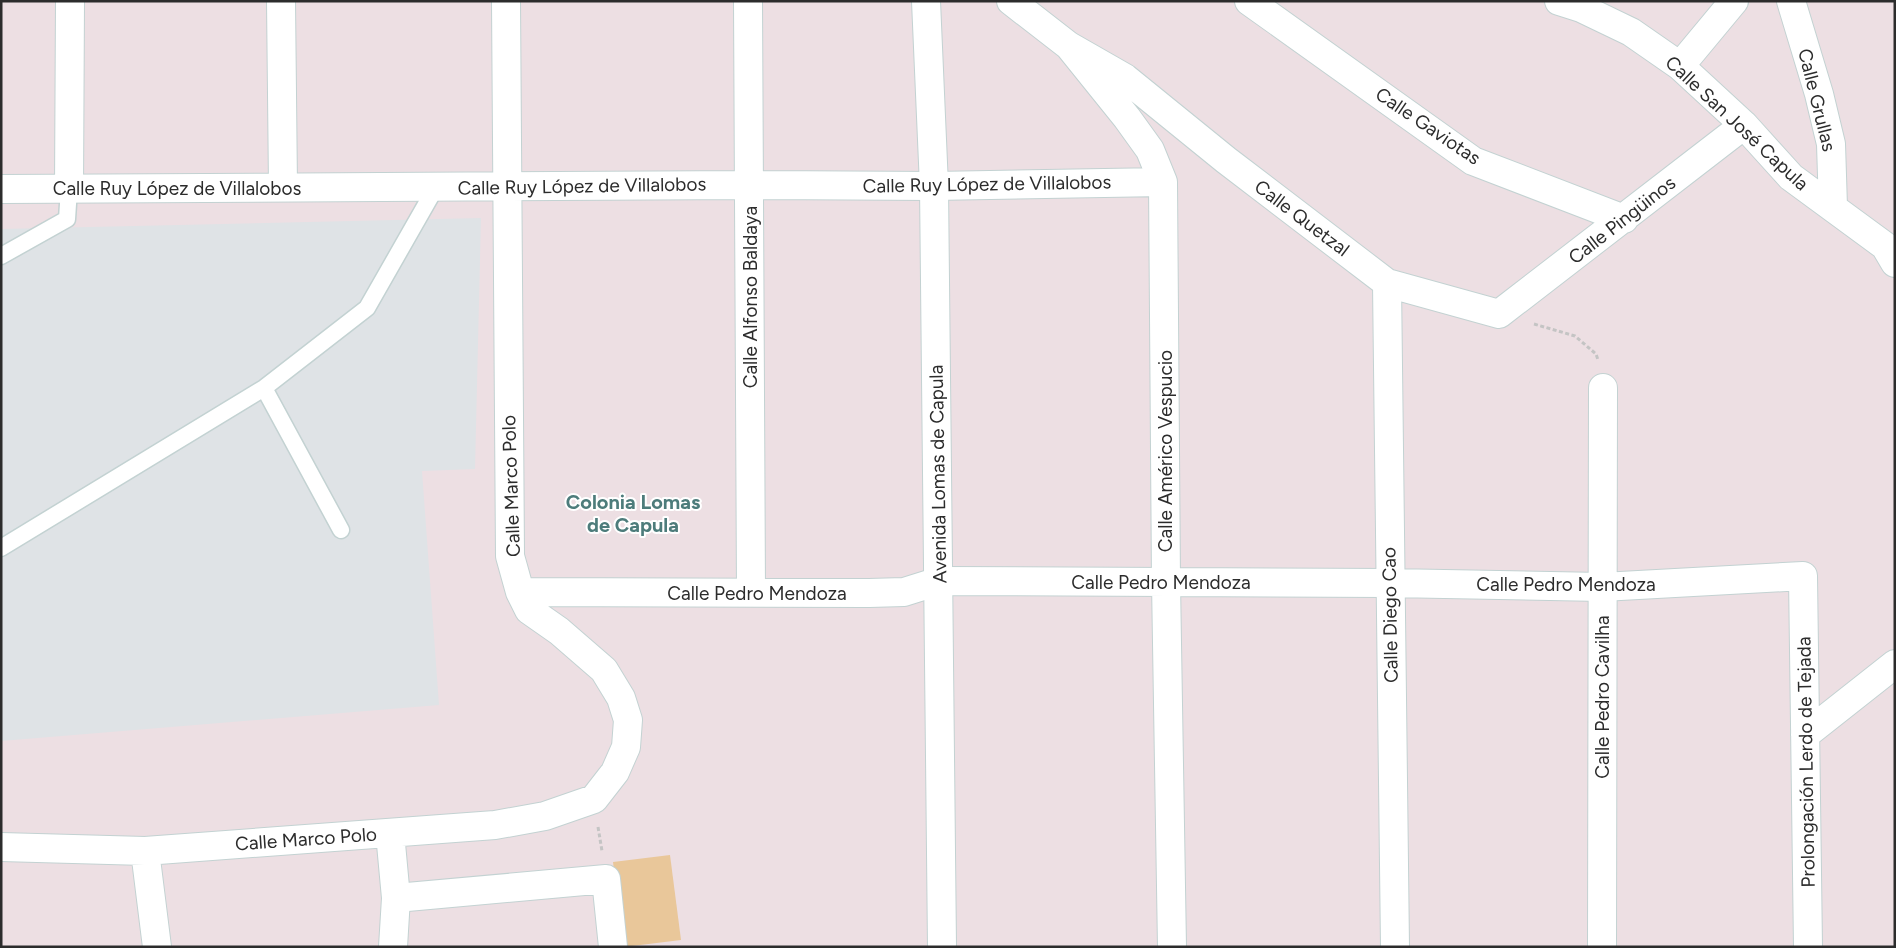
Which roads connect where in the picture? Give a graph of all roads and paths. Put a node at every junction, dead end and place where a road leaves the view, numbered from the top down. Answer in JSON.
{"nodes":[{"id":1,"x":70,"y":1,"type":"edge"},
{"id":2,"x":281,"y":1,"type":"edge"},
{"id":3,"x":506,"y":1,"type":"edge"},
{"id":4,"x":748,"y":1,"type":"edge"},
{"id":5,"x":926,"y":1,"type":"edge"},
{"id":6,"x":1010,"y":1,"type":"edge"},
{"id":7,"x":1249,"y":1,"type":"edge"},
{"id":8,"x":1734,"y":1,"type":"edge"},
{"id":9,"x":1791,"y":1,"type":"edge"},
{"id":10,"x":1575,"y":4,"type":"edge"},
{"id":11,"x":1069,"y":46,"type":"junction"},
{"id":12,"x":1680,"y":66,"type":"junction"},
{"id":13,"x":1744,"y":125,"type":"junction"},
{"id":14,"x":1163,"y":182,"type":"junction"},
{"id":15,"x":750,"y":185,"type":"junction"},
{"id":16,"x":507,"y":186,"type":"junction"},
{"id":17,"x":934,"y":186,"type":"junction"},
{"id":18,"x":283,"y":187,"type":"junction"},
{"id":19,"x":436,"y":187,"type":"junction"},
{"id":20,"x":1,"y":189,"type":"edge"},
{"id":21,"x":70,"y":189,"type":"junction"},
{"id":22,"x":1833,"y":207,"type":"junction"},
{"id":23,"x":1624,"y":219,"type":"junction"},
{"id":24,"x":1891,"y":251,"type":"edge"},
{"id":25,"x":1,"y":256,"type":"edge"},
{"id":26,"x":1387,"y":282,"type":"junction"},
{"id":27,"x":1499,"y":314,"type":"junction"},
{"id":28,"x":264,"y":388,"type":"junction"},
{"id":29,"x":1603,"y":388,"type":"joint"},
{"id":30,"x":341,"y":530,"type":"dead end"},
{"id":31,"x":1,"y":548,"type":"edge"},
{"id":32,"x":1803,"y":576,"type":"joint"},
{"id":33,"x":939,"y":581,"type":"junction"},
{"id":34,"x":1166,"y":582,"type":"junction"},
{"id":35,"x":1390,"y":584,"type":"junction"},
{"id":36,"x":1602,"y":587,"type":"junction"},
{"id":37,"x":520,"y":592,"type":"junction"},
{"id":38,"x":751,"y":592,"type":"junction"},
{"id":39,"x":1895,"y":664,"type":"edge"},
{"id":40,"x":1805,"y":735,"type":"junction"},
{"id":41,"x":594,"y":799,"type":"junction"},
{"id":42,"x":390,"y":833,"type":"junction"},
{"id":43,"x":1,"y":847,"type":"edge"},
{"id":44,"x":145,"y":850,"type":"junction"},
{"id":45,"x":606,"y":879,"type":"junction"},
{"id":46,"x":396,"y":898,"type":"junction"},
{"id":47,"x":157,"y":947,"type":"edge"},
{"id":48,"x":393,"y":947,"type":"edge"},
{"id":49,"x":613,"y":947,"type":"edge"},
{"id":50,"x":942,"y":947,"type":"edge"},
{"id":51,"x":1172,"y":947,"type":"edge"},
{"id":52,"x":1395,"y":947,"type":"edge"},
{"id":53,"x":1602,"y":947,"type":"edge"},
{"id":54,"x":1808,"y":947,"type":"edge"}],
"edges":[{"from":1,"to":21,"type":"street"},
{"from":2,"to":18,"type":"street"},
{"from":3,"to":16,"type":"street","name":"Calle Marco Polo"},
{"from":4,"to":15,"type":"street","name":"Calle Alfonso Baldaya"},
{"from":5,"to":17,"type":"street","name":"Avenida Lomas de Capula"},
{"from":6,"to":11,"type":"street","name":"Calle Quetzal"},
{"from":7,"to":23,"type":"street","name":"Calle Gaviotas"},
{"from":8,"to":12,"type":"street"},
{"from":9,"to":22,"type":"street","name":"Calle Grullas"},
{"from":10,"to":12,"type":"street","name":"Calle San José Capula"},
{"from":11,"to":14,"type":"street","name":"Calle Américo Vespucio"},
{"from":11,"to":26,"type":"street","name":"Calle Quetzal"},
{"from":12,"to":13,"type":"street","name":"Calle San José Capula"},
{"from":13,"to":22,"type":"street","name":"Calle San José Capula"},
{"from":13,"to":23,"type":"street","name":"Calle Pingüinos"},
{"from":14,"to":17,"type":"street","name":"Calle Ruy López de Villalobos"},
{"from":14,"to":34,"type":"street","name":"Calle Américo Vespucio"},
{"from":15,"to":16,"type":"street","name":"Calle Ruy López de Villalobos"},
{"from":15,"to":17,"type":"street","name":"Calle Ruy López de Villalobos"},
{"from":15,"to":38,"type":"street","name":"Calle Alfonso Baldaya"},
{"from":16,"to":19,"type":"street","name":"Calle Ruy López de Villalobos"},
{"from":16,"to":37,"type":"street","name":"Calle Marco Polo"},
{"from":17,"to":33,"type":"street","name":"Avenida Lomas de Capula"},
{"from":18,"to":19,"type":"street","name":"Calle Ruy López de Villalobos"},
{"from":18,"to":21,"type":"street","name":"Calle Ruy López de Villalobos"},
{"from":19,"to":28,"type":"lane"},
{"from":20,"to":21,"type":"street","name":"Calle Ruy López de Villalobos"},
{"from":21,"to":25,"type":"lane"},
{"from":22,"to":24,"type":"street"},
{"from":23,"to":27,"type":"street","name":"Calle Pingüinos"},
{"from":26,"to":27,"type":"street","name":"Calle Quetzal"},
{"from":26,"to":35,"type":"street","name":"Calle Diego Cao"},
{"from":27,"to":29,"type":"path"},
{"from":28,"to":30,"type":"lane"},
{"from":28,"to":31,"type":"lane"},
{"from":29,"to":36,"type":"street","name":"Calle Pedro Cavilha"},
{"from":32,"to":36,"type":"street","name":"Calle Pedro Mendoza"},
{"from":32,"to":40,"type":"street","name":"Prolongación Lerdo de Tejada"},
{"from":33,"to":34,"type":"street","name":"Calle Pedro Mendoza"},
{"from":33,"to":38,"type":"street","name":"Calle Pedro Mendoza"},
{"from":33,"to":50,"type":"street","name":"Avenida Lomas de Capula"},
{"from":34,"to":35,"type":"street","name":"Calle Pedro Mendoza"},
{"from":34,"to":51,"type":"street","name":"Calle Américo Vespucio"},
{"from":35,"to":36,"type":"street","name":"Calle Pedro Mendoza"},
{"from":35,"to":52,"type":"street","name":"Calle Diego Cao"},
{"from":36,"to":53,"type":"street","name":"Calle Pedro Cavilha"},
{"from":37,"to":38,"type":"street","name":"Calle Pedro Mendoza"},
{"from":37,"to":41,"type":"street","name":"Calle Marco Polo"},
{"from":39,"to":40,"type":"street"},
{"from":40,"to":54,"type":"street","name":"Prolongación Lerdo de Tejada"},
{"from":41,"to":42,"type":"street","name":"Calle Marco Polo"},
{"from":41,"to":45,"type":"path"},
{"from":42,"to":44,"type":"street","name":"Calle Marco Polo"},
{"from":42,"to":46,"type":"street"},
{"from":43,"to":44,"type":"street","name":"Calle Marco Polo"},
{"from":44,"to":47,"type":"street"},
{"from":45,"to":46,"type":"street"},
{"from":45,"to":49,"type":"street"},
{"from":46,"to":48,"type":"street"}]}
